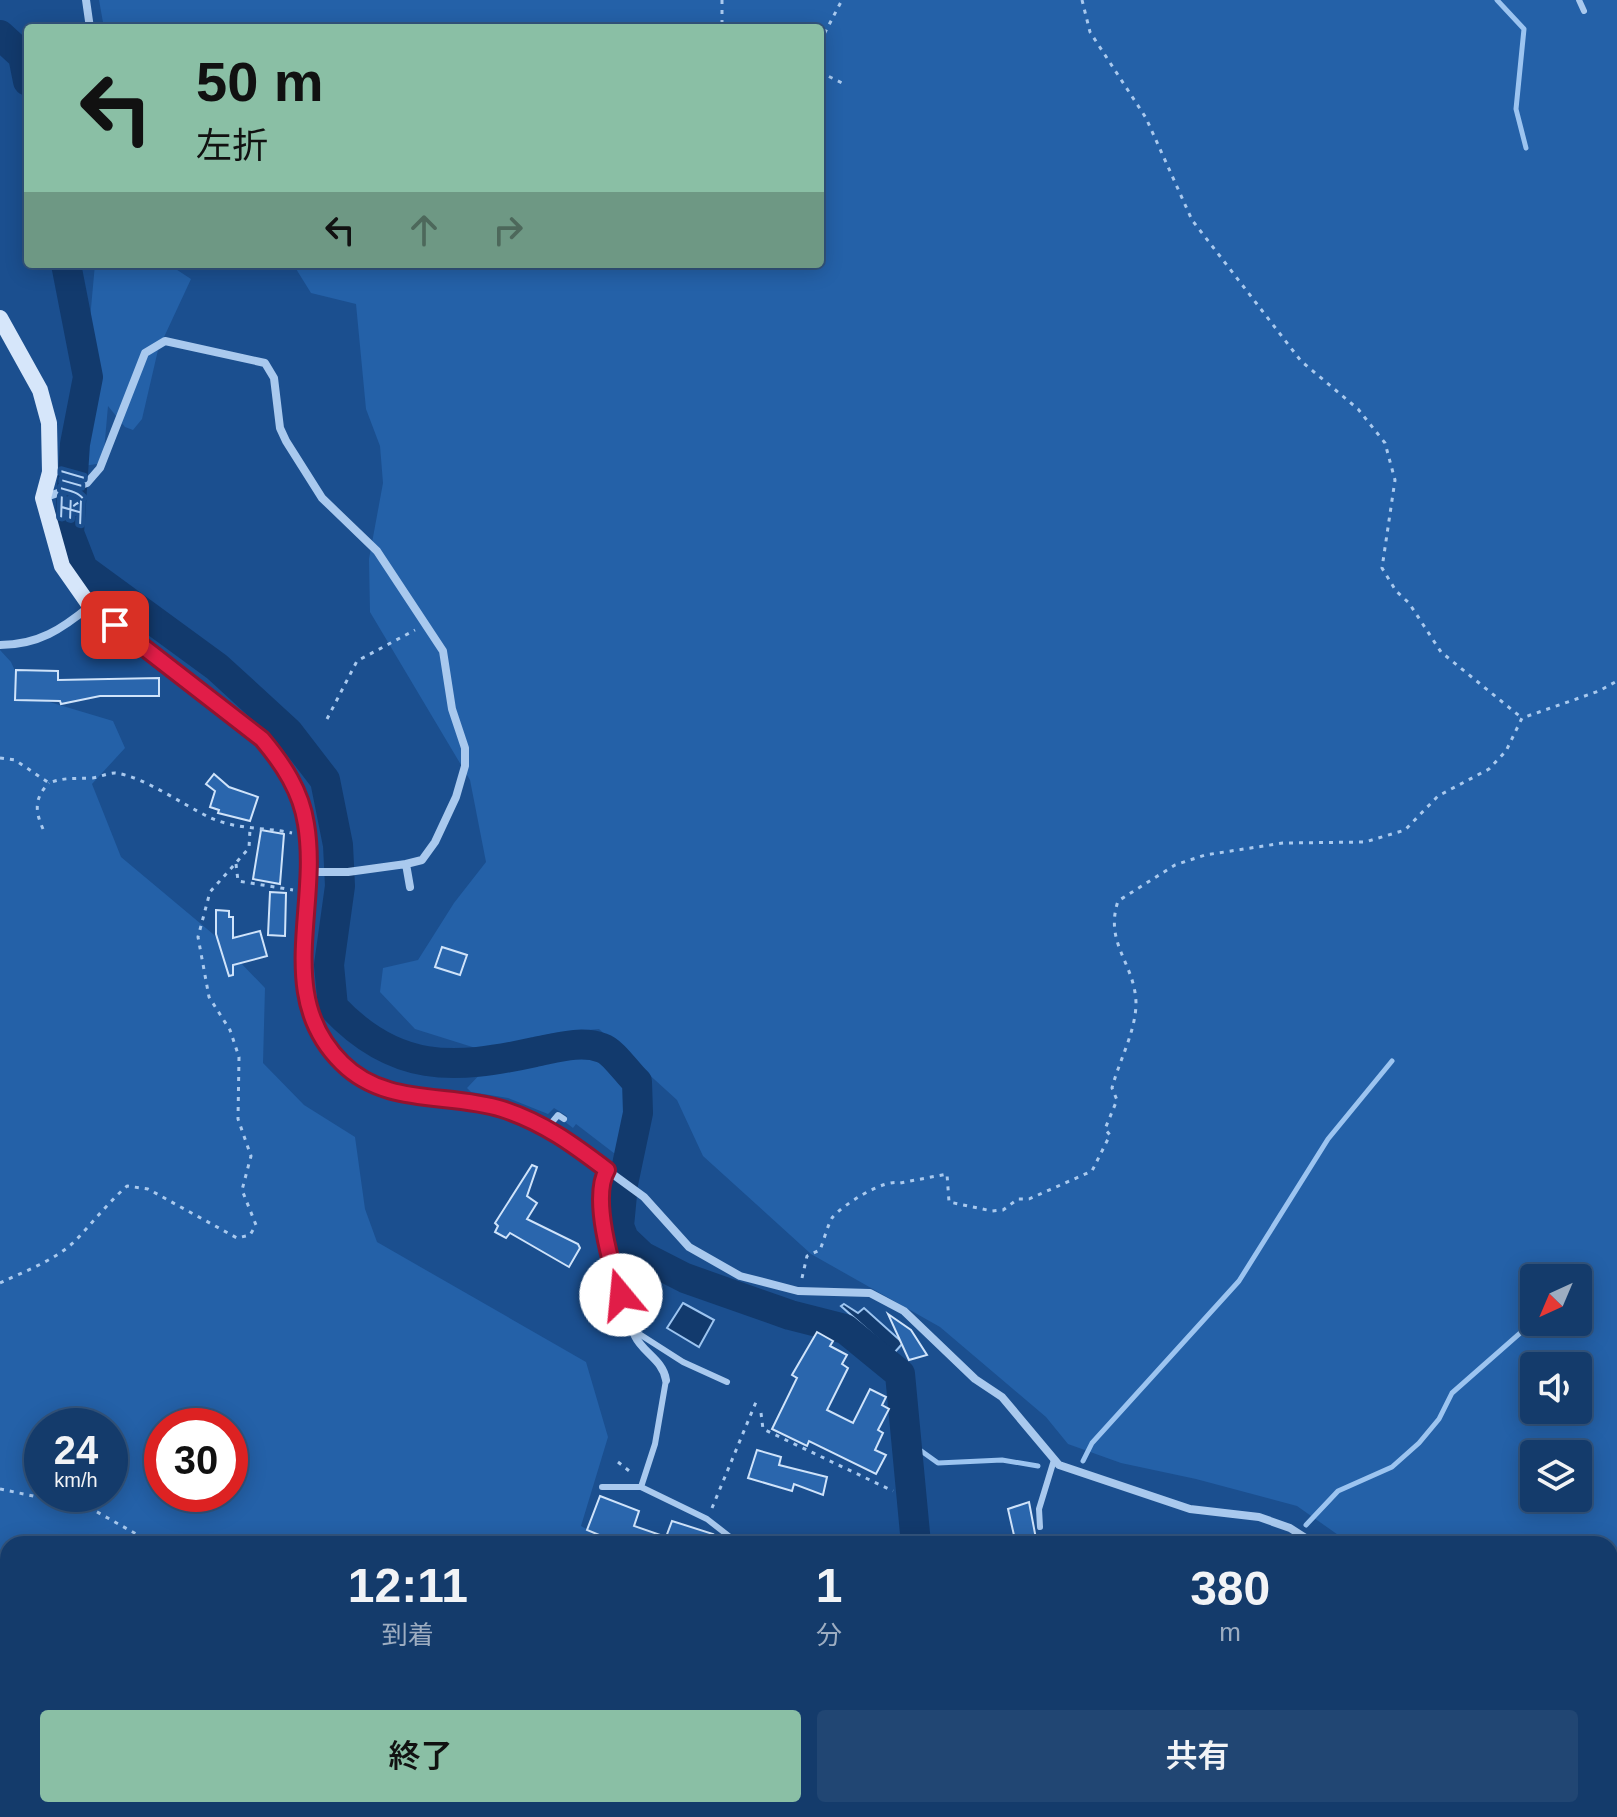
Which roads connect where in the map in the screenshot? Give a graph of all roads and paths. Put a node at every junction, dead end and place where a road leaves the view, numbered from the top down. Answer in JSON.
{"nodes":[{"id":1,"x":86,"y":0,"type":"edge"},
{"id":2,"x":722,"y":0,"type":"edge"},
{"id":3,"x":842,"y":0,"type":"edge"},
{"id":4,"x":1082,"y":0,"type":"edge"},
{"id":5,"x":1579,"y":0,"type":"edge"},
{"id":6,"x":1584,"y":11,"type":"dead end"},
{"id":7,"x":89,"y":24,"type":"edge"},
{"id":8,"x":721,"y":24,"type":"edge"},
{"id":9,"x":824,"y":34,"type":"edge"},
{"id":10,"x":824,"y":74,"type":"edge"},
{"id":11,"x":846,"y":85,"type":"dead end"},
{"id":12,"x":0,"y":318,"type":"edge"},
{"id":13,"x":49,"y":495,"type":"junction"},
{"id":14,"x":90,"y":606,"type":"junction"},
{"id":15,"x":428,"y":623,"type":"junction"},
{"id":16,"x":0,"y":645,"type":"edge"},
{"id":17,"x":1617,"y":681,"type":"edge"},
{"id":18,"x":1522,"y":718,"type":"junction"},
{"id":19,"x":327,"y":719,"type":"dead end"},
{"id":20,"x":0,"y":758,"type":"edge"},
{"id":21,"x":49,"y":783,"type":"junction"},
{"id":22,"x":43,"y":829,"type":"dead end"},
{"id":23,"x":250,"y":829,"type":"junction"},
{"id":24,"x":308,"y":837,"type":"junction"},
{"id":25,"x":236,"y":864,"type":"junction"},
{"id":26,"x":406,"y":864,"type":"junction"},
{"id":27,"x":307,"y":872,"type":"junction"},
{"id":28,"x":410,"y":887,"type":"dead end"},
{"id":29,"x":305,"y":891,"type":"junction"},
{"id":30,"x":564,"y":1119,"type":"dead end"},
{"id":31,"x":548,"y":1127,"type":"junction"},
{"id":32,"x":610,"y":1170,"type":"junction"},
{"id":33,"x":0,"y":1283,"type":"edge"},
{"id":34,"x":798,"y":1291,"type":"junction"},
{"id":35,"x":633,"y":1330,"type":"junction"},
{"id":36,"x":666,"y":1380,"type":"joint"},
{"id":37,"x":727,"y":1382,"type":"dead end"},
{"id":38,"x":756,"y":1402,"type":"dead end"},
{"id":39,"x":761,"y":1413,"type":"dead end"},
{"id":40,"x":1054,"y":1460,"type":"junction"},
{"id":41,"x":618,"y":1462,"type":"dead end"},
{"id":42,"x":644,"y":1478,"type":"junction"},
{"id":43,"x":602,"y":1487,"type":"dead end"},
{"id":44,"x":641,"y":1487,"type":"junction"},
{"id":45,"x":0,"y":1489,"type":"edge"},
{"id":46,"x":893,"y":1491,"type":"dead end"},
{"id":47,"x":707,"y":1519,"type":"junction"},
{"id":48,"x":1040,"y":1527,"type":"dead end"},
{"id":49,"x":140,"y":1536,"type":"edge"},
{"id":50,"x":729,"y":1536,"type":"edge"},
{"id":51,"x":1302,"y":1536,"type":"edge"}],
"edges":[{"from":1,"to":7,"type":"street"},
{"from":2,"to":8,"type":"path"},
{"from":3,"to":9,"type":"path"},
{"from":4,"to":18,"type":"path"},
{"from":5,"to":6,"type":"lane"},
{"from":10,"to":11,"type":"path"},
{"from":12,"to":13,"type":"street"},
{"from":13,"to":14,"type":"street"},
{"from":13,"to":15,"type":"street"},
{"from":14,"to":16,"type":"street"},
{"from":14,"to":24,"type":"street"},
{"from":15,"to":19,"type":"path"},
{"from":15,"to":26,"type":"street"},
{"from":17,"to":18,"type":"path"},
{"from":18,"to":34,"type":"path"},
{"from":20,"to":21,"type":"path"},
{"from":21,"to":22,"type":"path"},
{"from":21,"to":23,"type":"path"},
{"from":23,"to":24,"type":"path"},
{"from":23,"to":25,"type":"path"},
{"from":24,"to":27,"type":"street"},
{"from":25,"to":29,"type":"path"},
{"from":25,"to":33,"type":"path"},
{"from":26,"to":27,"type":"street"},
{"from":26,"to":28,"type":"street"},
{"from":27,"to":29,"type":"street"},
{"from":29,"to":31,"type":"street"},
{"from":30,"to":31,"type":"lane"},
{"from":31,"to":32,"type":"street"},
{"from":32,"to":34,"type":"street"},
{"from":32,"to":35,"type":"street"},
{"from":34,"to":40,"type":"street"},
{"from":35,"to":36,"type":"street"},
{"from":35,"to":37,"type":"lane"},
{"from":36,"to":42,"type":"lane"},
{"from":38,"to":47,"type":"path"},
{"from":39,"to":46,"type":"path"},
{"from":40,"to":48,"type":"lane"},
{"from":40,"to":51,"type":"street"},
{"from":41,"to":42,"type":"path"},
{"from":42,"to":44,"type":"lane"},
{"from":43,"to":44,"type":"lane"},
{"from":44,"to":47,"type":"lane"},
{"from":45,"to":49,"type":"path"},
{"from":47,"to":50,"type":"lane"}]}
